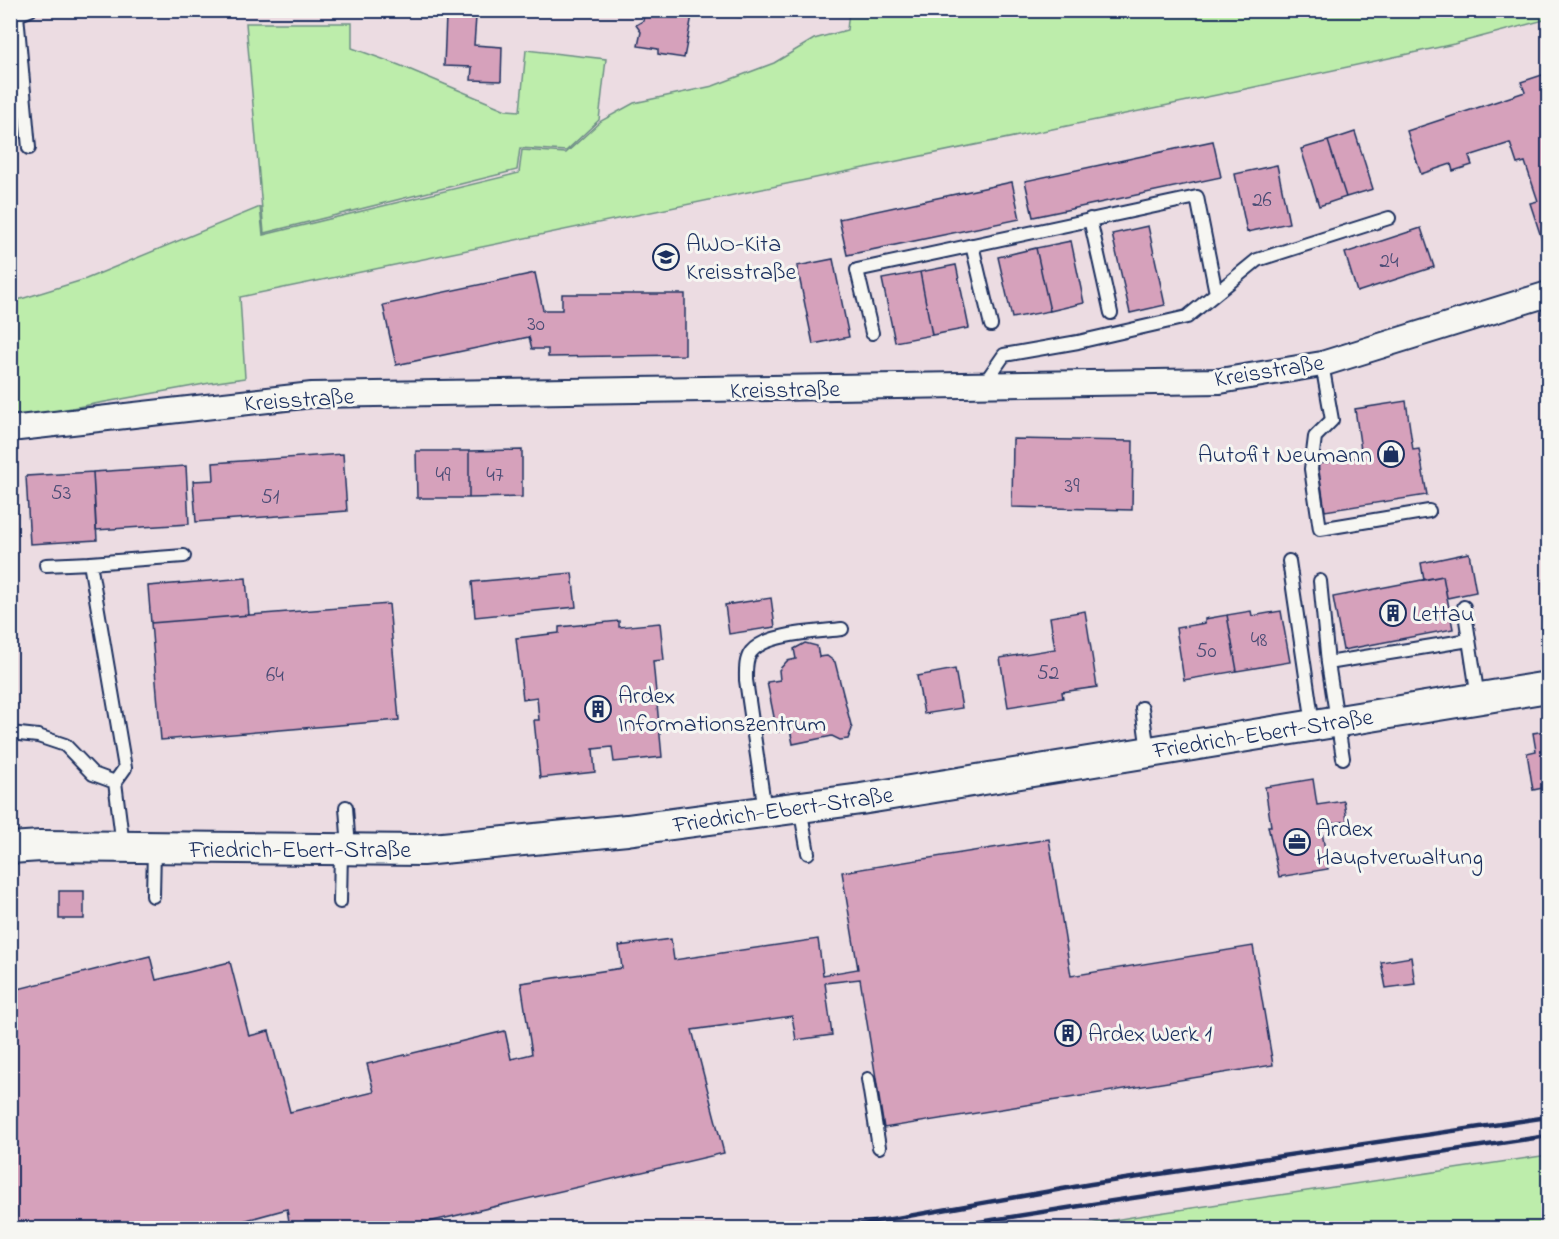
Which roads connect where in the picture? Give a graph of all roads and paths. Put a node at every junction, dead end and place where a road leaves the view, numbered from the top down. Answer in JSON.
{"nodes":[{"id":1,"x":30,"y":10,"type":"edge"},
{"id":2,"x":14,"y":14,"type":"edge"},
{"id":3,"x":28,"y":148,"type":"dead end"},
{"id":4,"x":1389,"y":218,"type":"dead end"},
{"id":5,"x":1090,"y":219,"type":"junction"},
{"id":6,"x":972,"y":245,"type":"junction"},
{"id":7,"x":1216,"y":294,"type":"junction"},
{"id":8,"x":1548,"y":294,"type":"edge"},
{"id":9,"x":1111,"y":313,"type":"dead end"},
{"id":10,"x":991,"y":325,"type":"dead end"},
{"id":11,"x":872,"y":333,"type":"dead end"},
{"id":12,"x":1322,"y":364,"type":"junction"},
{"id":13,"x":984,"y":384,"type":"junction"},
{"id":14,"x":10,"y":429,"type":"edge"},
{"id":15,"x":1429,"y":511,"type":"dead end"},
{"id":16,"x":184,"y":556,"type":"dead end"},
{"id":17,"x":1289,"y":561,"type":"dead end"},
{"id":18,"x":90,"y":563,"type":"junction"},
{"id":19,"x":46,"y":566,"type":"dead end"},
{"id":20,"x":1320,"y":581,"type":"dead end"},
{"id":21,"x":1464,"y":607,"type":"dead end"},
{"id":22,"x":842,"y":629,"type":"dead end"},
{"id":23,"x":1469,"y":639,"type":"junction"},
{"id":24,"x":1328,"y":663,"type":"junction"},
{"id":25,"x":1548,"y":687,"type":"edge"},
{"id":26,"x":1478,"y":698,"type":"junction"},
{"id":27,"x":1142,"y":708,"type":"dead end"},
{"id":28,"x":1325,"y":722,"type":"junction"},
{"id":29,"x":10,"y":733,"type":"edge"},
{"id":30,"x":1148,"y":752,"type":"junction"},
{"id":31,"x":1343,"y":758,"type":"dead end"},
{"id":32,"x":115,"y":782,"type":"junction"},
{"id":33,"x":346,"y":807,"type":"dead end"},
{"id":34,"x":800,"y":807,"type":"junction"},
{"id":35,"x":765,"y":812,"type":"junction"},
{"id":36,"x":10,"y":848,"type":"edge"},
{"id":37,"x":123,"y":848,"type":"junction"},
{"id":38,"x":154,"y":848,"type":"junction"},
{"id":39,"x":345,"y":850,"type":"junction"},
{"id":40,"x":808,"y":853,"type":"dead end"},
{"id":41,"x":153,"y":896,"type":"dead end"},
{"id":42,"x":340,"y":902,"type":"dead end"},
{"id":43,"x":868,"y":1079,"type":"dead end"},
{"id":44,"x":879,"y":1147,"type":"dead end"}],
"edges":[{"from":1,"to":2,"type":"lane"},
{"from":2,"to":3,"type":"lane"},
{"from":4,"to":7,"type":"lane"},
{"from":5,"to":6,"type":"lane"},
{"from":5,"to":7,"type":"lane"},
{"from":5,"to":9,"type":"lane"},
{"from":6,"to":10,"type":"lane"},
{"from":6,"to":11,"type":"lane"},
{"from":7,"to":13,"type":"lane"},
{"from":8,"to":12,"type":"street","name":"Kreisstraße"},
{"from":12,"to":13,"type":"street","name":"Kreisstraße"},
{"from":12,"to":15,"type":"lane"},
{"from":13,"to":14,"type":"street","name":"Kreisstraße"},
{"from":16,"to":18,"type":"lane"},
{"from":17,"to":28,"type":"lane"},
{"from":18,"to":19,"type":"lane"},
{"from":18,"to":32,"type":"lane"},
{"from":20,"to":24,"type":"lane"},
{"from":21,"to":23,"type":"lane"},
{"from":22,"to":35,"type":"lane"},
{"from":23,"to":24,"type":"lane"},
{"from":23,"to":26,"type":"lane"},
{"from":24,"to":28,"type":"lane"},
{"from":25,"to":26,"type":"street","name":"Friedrich-Ebert-Straße"},
{"from":26,"to":28,"type":"street","name":"Friedrich-Ebert-Straße"},
{"from":27,"to":30,"type":"lane"},
{"from":28,"to":30,"type":"street","name":"Friedrich-Ebert-Straße"},
{"from":28,"to":31,"type":"lane"},
{"from":29,"to":32,"type":"lane"},
{"from":30,"to":34,"type":"street","name":"Friedrich-Ebert-Straße"},
{"from":32,"to":37,"type":"lane"},
{"from":33,"to":39,"type":"lane"},
{"from":34,"to":35,"type":"street","name":"Friedrich-Ebert-Straße"},
{"from":34,"to":40,"type":"lane"},
{"from":35,"to":39,"type":"street","name":"Friedrich-Ebert-Straße"},
{"from":36,"to":37,"type":"street","name":"Friedrich-Ebert-Straße"},
{"from":37,"to":38,"type":"street","name":"Friedrich-Ebert-Straße"},
{"from":38,"to":39,"type":"street","name":"Friedrich-Ebert-Straße"},
{"from":38,"to":41,"type":"lane"},
{"from":39,"to":42,"type":"lane"},
{"from":43,"to":44,"type":"lane"}]}
